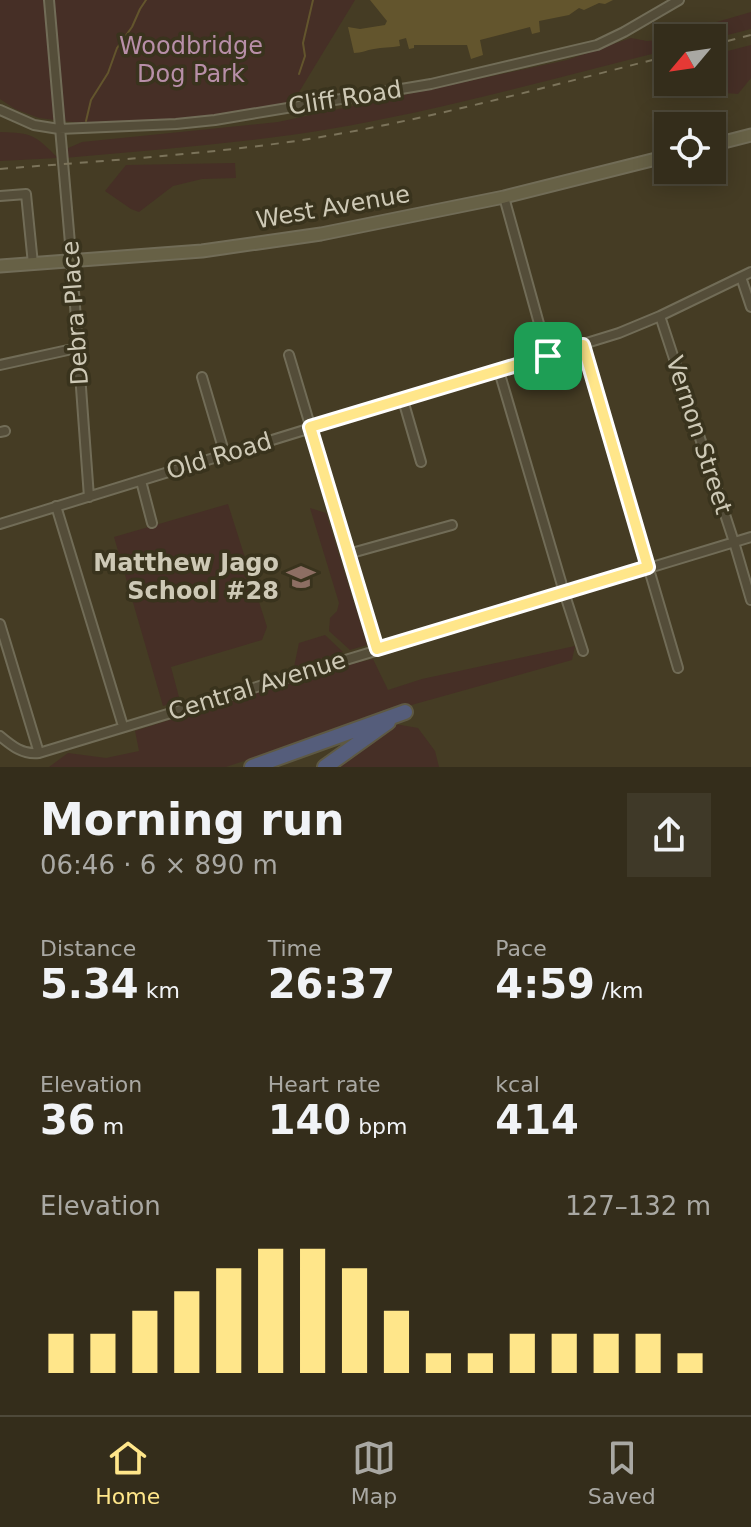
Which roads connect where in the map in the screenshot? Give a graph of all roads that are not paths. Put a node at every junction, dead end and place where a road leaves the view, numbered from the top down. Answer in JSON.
{"nodes":[{"id":1,"x":49,"y":0,"type":"edge"},
{"id":2,"x":679,"y":0,"type":"edge"},
{"id":3,"x":0,"y":110,"type":"edge"},
{"id":4,"x":59,"y":129,"type":"junction"},
{"id":5,"x":751,"y":135,"type":"edge"},
{"id":6,"x":726,"y":141,"type":"edge"},
{"id":7,"x":654,"y":160,"type":"edge"},
{"id":8,"x":0,"y":196,"type":"edge"},
{"id":9,"x":504,"y":197,"type":"junction"},
{"id":10,"x":71,"y":261,"type":"junction"},
{"id":11,"x":33,"y":264,"type":"junction"},
{"id":12,"x":0,"y":266,"type":"edge"},
{"id":13,"x":751,"y":272,"type":"edge"},
{"id":14,"x":741,"y":277,"type":"junction"},
{"id":15,"x":751,"y":307,"type":"edge"},
{"id":16,"x":660,"y":316,"type":"junction"},
{"id":17,"x":583,"y":345,"type":"junction"},
{"id":18,"x":77,"y":348,"type":"junction"},
{"id":19,"x":289,"y":355,"type":"dead end"},
{"id":20,"x":548,"y":356,"type":"junction"},
{"id":21,"x":0,"y":365,"type":"edge"},
{"id":22,"x":499,"y":371,"type":"junction"},
{"id":23,"x":202,"y":377,"type":"dead end"},
{"id":24,"x":403,"y":400,"type":"junction"},
{"id":25,"x":310,"y":427,"type":"junction"},
{"id":26,"x":225,"y":455,"type":"junction"},
{"id":27,"x":421,"y":462,"type":"dead end"},
{"id":28,"x":141,"y":481,"type":"junction"},
{"id":29,"x":89,"y":497,"type":"junction"},
{"id":30,"x":56,"y":506,"type":"junction"},
{"id":31,"x":152,"y":523,"type":"dead end"},
{"id":32,"x":0,"y":524,"type":"edge"},
{"id":33,"x":452,"y":525,"type":"dead end"},
{"id":34,"x":751,"y":537,"type":"edge"},
{"id":35,"x":734,"y":542,"type":"junction"},
{"id":36,"x":348,"y":554,"type":"junction"},
{"id":37,"x":648,"y":567,"type":"junction"},
{"id":38,"x":564,"y":592,"type":"junction"},
{"id":39,"x":751,"y":600,"type":"edge"},
{"id":40,"x":0,"y":624,"type":"edge"},
{"id":41,"x":377,"y":649,"type":"junction"},
{"id":42,"x":583,"y":651,"type":"dead end"},
{"id":43,"x":678,"y":668,"type":"dead end"},
{"id":44,"x":123,"y":726,"type":"junction"},
{"id":45,"x":0,"y":736,"type":"edge"},
{"id":46,"x":39,"y":753,"type":"junction"},
{"id":47,"x":252,"y":767,"type":"edge"},
{"id":48,"x":325,"y":767,"type":"edge"}],
"edges":[{"from":1,"to":4,"type":"street","name":"Debra Place"},
{"from":2,"to":4,"type":"street","name":"Cliff Road"},
{"from":3,"to":4,"type":"street","name":"Cliff Road"},
{"from":4,"to":10,"type":"street","name":"Debra Place"},
{"from":5,"to":6,"type":"street"},
{"from":7,"to":9,"type":"street","name":"West Avenue"},
{"from":8,"to":11,"type":"street"},
{"from":9,"to":10,"type":"street","name":"West Avenue"},
{"from":9,"to":20,"type":"street"},
{"from":10,"to":11,"type":"street","name":"West Avenue"},
{"from":10,"to":18,"type":"street","name":"Debra Place"},
{"from":11,"to":12,"type":"street","name":"West Avenue"},
{"from":13,"to":14,"type":"street","name":"Old Road"},
{"from":14,"to":15,"type":"street"},
{"from":14,"to":16,"type":"street","name":"Old Road"},
{"from":16,"to":17,"type":"street","name":"Old Road"},
{"from":16,"to":35,"type":"street","name":"Vernon Street"},
{"from":17,"to":20,"type":"street","name":"Old Road"},
{"from":17,"to":37,"type":"street"},
{"from":18,"to":21,"type":"street"},
{"from":18,"to":29,"type":"street","name":"Debra Place"},
{"from":19,"to":25,"type":"street"},
{"from":20,"to":22,"type":"street","name":"Old Road"},
{"from":22,"to":24,"type":"street","name":"Old Road"},
{"from":22,"to":38,"type":"street"},
{"from":23,"to":26,"type":"street"},
{"from":24,"to":25,"type":"street","name":"Old Road"},
{"from":24,"to":27,"type":"street"},
{"from":25,"to":26,"type":"street","name":"Old Road"},
{"from":25,"to":36,"type":"street"},
{"from":26,"to":28,"type":"street","name":"Old Road"},
{"from":28,"to":29,"type":"street","name":"Old Road"},
{"from":28,"to":31,"type":"street"},
{"from":29,"to":30,"type":"street","name":"Old Road"},
{"from":30,"to":32,"type":"street","name":"Old Road"},
{"from":30,"to":44,"type":"street"},
{"from":33,"to":36,"type":"street"},
{"from":34,"to":35,"type":"street","name":"Central Avenue"},
{"from":35,"to":37,"type":"street","name":"Central Avenue"},
{"from":35,"to":39,"type":"street","name":"Vernon Street"},
{"from":36,"to":41,"type":"street"},
{"from":37,"to":38,"type":"street","name":"Central Avenue"},
{"from":37,"to":43,"type":"street"},
{"from":38,"to":41,"type":"street","name":"Central Avenue"},
{"from":38,"to":42,"type":"street"},
{"from":40,"to":46,"type":"street"},
{"from":41,"to":44,"type":"street","name":"Central Avenue"},
{"from":44,"to":46,"type":"street","name":"Central Avenue"},
{"from":45,"to":46,"type":"street"},
{"from":47,"to":48,"type":"highway"}]}
